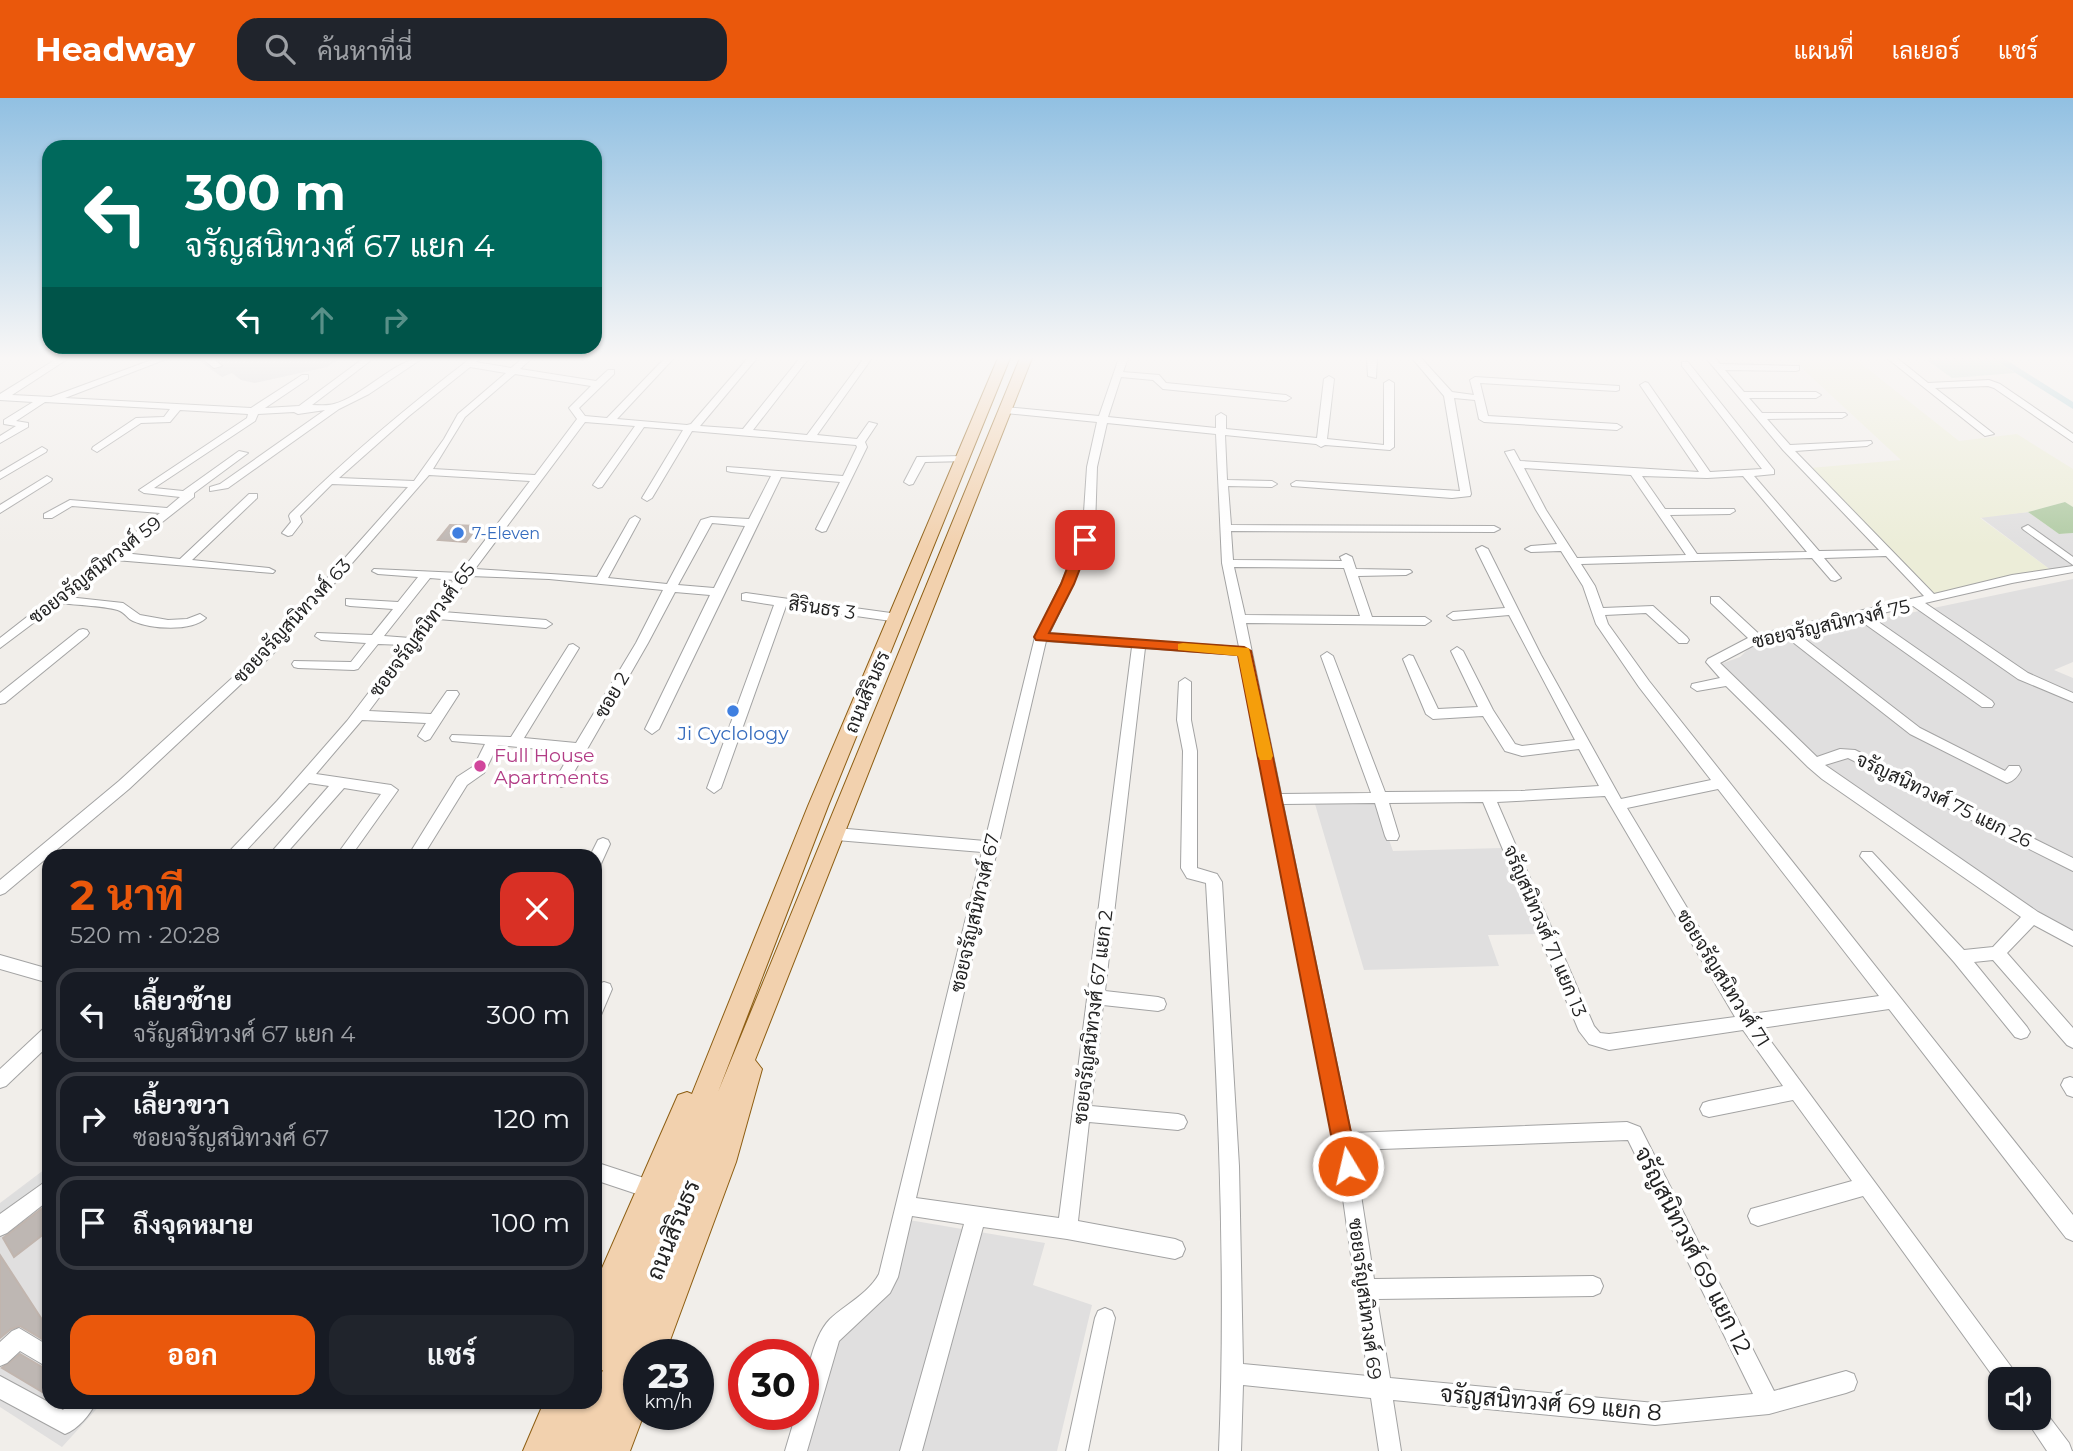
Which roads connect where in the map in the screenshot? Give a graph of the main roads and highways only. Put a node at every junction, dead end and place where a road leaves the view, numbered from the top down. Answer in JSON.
{"nodes":[{"id":1,"x":978,"y":421,"type":"edge"},
{"id":2,"x":1001,"y":421,"type":"edge"},
{"id":3,"x":765,"y":1010,"type":"junction"},
{"id":4,"x":730,"y":1026,"type":"junction"},
{"id":5,"x":660,"y":1232,"type":"junction"},
{"id":6,"x":602,"y":1300,"type":"edge"},
{"id":7,"x":657,"y":1339,"type":"edge"},
{"id":8,"x":602,"y":1345,"type":"edge"},
{"id":9,"x":602,"y":1401,"type":"edge"},
{"id":10,"x":556,"y":1409,"type":"edge"},
{"id":11,"x":575,"y":1409,"type":"edge"},
{"id":12,"x":599,"y":1409,"type":"edge"},
{"id":13,"x":623,"y":1430,"type":"edge"},
{"id":14,"x":538,"y":1451,"type":"edge"},
{"id":15,"x":557,"y":1451,"type":"edge"},
{"id":16,"x":585,"y":1451,"type":"edge"},
{"id":17,"x":615,"y":1451,"type":"edge"}],
"edges":[{"from":1,"to":4,"type":"main road","name":"ถนนสิรินธร"},
{"from":2,"to":3,"type":"main road","name":"ถนนสิรินธร"},
{"from":3,"to":5,"type":"main road","name":"ถนนสิรินธร"},
{"from":3,"to":7,"type":"main road","name":"ถนนสิรินธร"},
{"from":4,"to":5,"type":"main road","name":"ถนนสิรินธร"},
{"from":4,"to":6,"type":"main road","name":"ถนนสิรินธร"},
{"from":5,"to":8,"type":"main road","name":"ถนนสิรินธร"},
{"from":5,"to":9,"type":"main road","name":"ถนนสิรินธร"},
{"from":10,"to":14,"type":"main road"},
{"from":11,"to":15,"type":"main road"},
{"from":12,"to":16,"type":"main road","name":"ถนนสิรินธร"},
{"from":13,"to":17,"type":"main road"}]}
